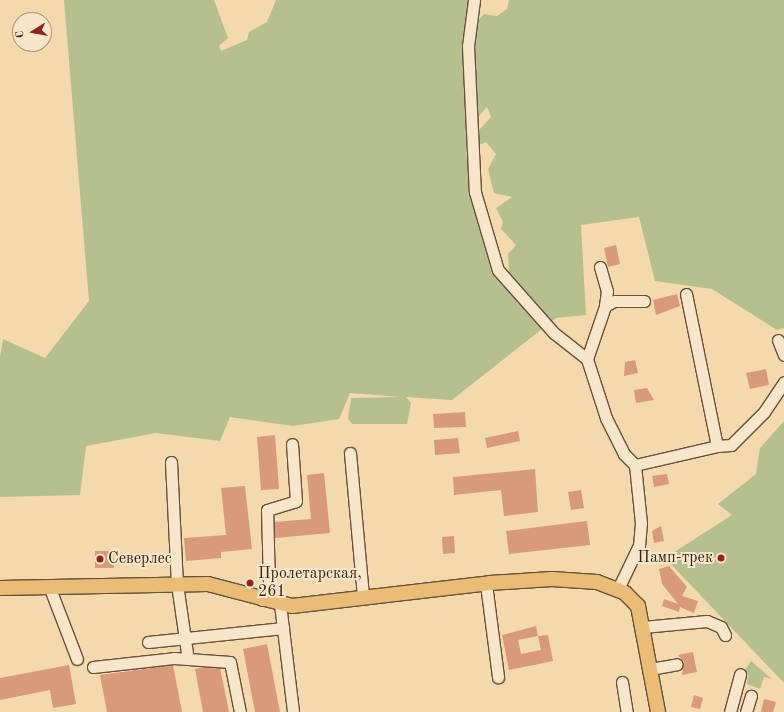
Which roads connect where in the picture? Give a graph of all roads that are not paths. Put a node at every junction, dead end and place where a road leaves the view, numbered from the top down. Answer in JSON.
{"nodes":[{"id":1,"x":474,"y":0,"type":"edge"},
{"id":2,"x":600,"y":266,"type":"dead end"},
{"id":3,"x":686,"y":294,"type":"dead end"},
{"id":4,"x":644,"y":301,"type":"dead end"},
{"id":5,"x":606,"y":306,"type":"junction"},
{"id":6,"x":778,"y":340,"type":"dead end"},
{"id":7,"x":784,"y":355,"type":"edge"},
{"id":8,"x":586,"y":359,"type":"junction"},
{"id":9,"x":784,"y":382,"type":"edge"},
{"id":10,"x":292,"y":444,"type":"dead end"},
{"id":11,"x":717,"y":446,"type":"junction"},
{"id":12,"x":350,"y":453,"type":"dead end"},
{"id":13,"x":171,"y":462,"type":"dead end"},
{"id":14,"x":635,"y":465,"type":"junction"},
{"id":15,"x":177,"y":584,"type":"junction"},
{"id":16,"x":486,"y":584,"type":"junction"},
{"id":17,"x":49,"y":586,"type":"junction"},
{"id":18,"x":0,"y":588,"type":"edge"},
{"id":19,"x":618,"y":589,"type":"junction"},
{"id":20,"x":363,"y":597,"type":"junction"},
{"id":21,"x":262,"y":600,"type":"junction"},
{"id":22,"x":280,"y":604,"type":"junction"},
{"id":23,"x":643,"y":627,"type":"junction"},
{"id":24,"x":283,"y":628,"type":"junction"},
{"id":25,"x":725,"y":634,"type":"dead end"},
{"id":26,"x":185,"y":638,"type":"junction"},
{"id":27,"x":148,"y":642,"type":"dead end"},
{"id":28,"x":187,"y":653,"type":"dead end"},
{"id":29,"x":77,"y":659,"type":"dead end"},
{"id":30,"x":677,"y":664,"type":"dead end"},
{"id":31,"x":93,"y":667,"type":"dead end"},
{"id":32,"x":650,"y":668,"type":"junction"},
{"id":33,"x":740,"y":674,"type":"dead end"},
{"id":34,"x":498,"y":677,"type":"dead end"},
{"id":35,"x":622,"y":682,"type":"dead end"},
{"id":36,"x":751,"y":696,"type":"dead end"},
{"id":37,"x":240,"y":712,"type":"edge"},
{"id":38,"x":292,"y":712,"type":"edge"},
{"id":39,"x":627,"y":712,"type":"edge"},
{"id":40,"x":658,"y":712,"type":"edge"},
{"id":41,"x":730,"y":712,"type":"edge"},
{"id":42,"x":746,"y":712,"type":"edge"}],
"edges":[{"from":1,"to":8,"type":"street"},
{"from":2,"to":5,"type":"street"},
{"from":3,"to":11,"type":"street"},
{"from":4,"to":5,"type":"street"},
{"from":5,"to":8,"type":"street"},
{"from":6,"to":7,"type":"street"},
{"from":8,"to":14,"type":"street"},
{"from":9,"to":11,"type":"street"},
{"from":10,"to":21,"type":"street"},
{"from":11,"to":14,"type":"street"},
{"from":12,"to":20,"type":"street"},
{"from":13,"to":15,"type":"street"},
{"from":14,"to":19,"type":"street"},
{"from":15,"to":17,"type":"main road"},
{"from":15,"to":21,"type":"main road"},
{"from":15,"to":26,"type":"street"},
{"from":16,"to":19,"type":"main road"},
{"from":16,"to":20,"type":"main road"},
{"from":16,"to":34,"type":"street"},
{"from":17,"to":18,"type":"main road"},
{"from":17,"to":29,"type":"street"},
{"from":19,"to":23,"type":"main road"},
{"from":20,"to":22,"type":"main road"},
{"from":21,"to":22,"type":"main road"},
{"from":22,"to":24,"type":"street"},
{"from":23,"to":25,"type":"street"},
{"from":23,"to":32,"type":"main road"},
{"from":24,"to":26,"type":"street"},
{"from":24,"to":38,"type":"street"},
{"from":26,"to":27,"type":"street"},
{"from":26,"to":28,"type":"street"},
{"from":30,"to":32,"type":"street"},
{"from":31,"to":37,"type":"street"},
{"from":32,"to":40,"type":"main road"},
{"from":33,"to":41,"type":"street"},
{"from":35,"to":39,"type":"street"},
{"from":36,"to":42,"type":"street"}]}
